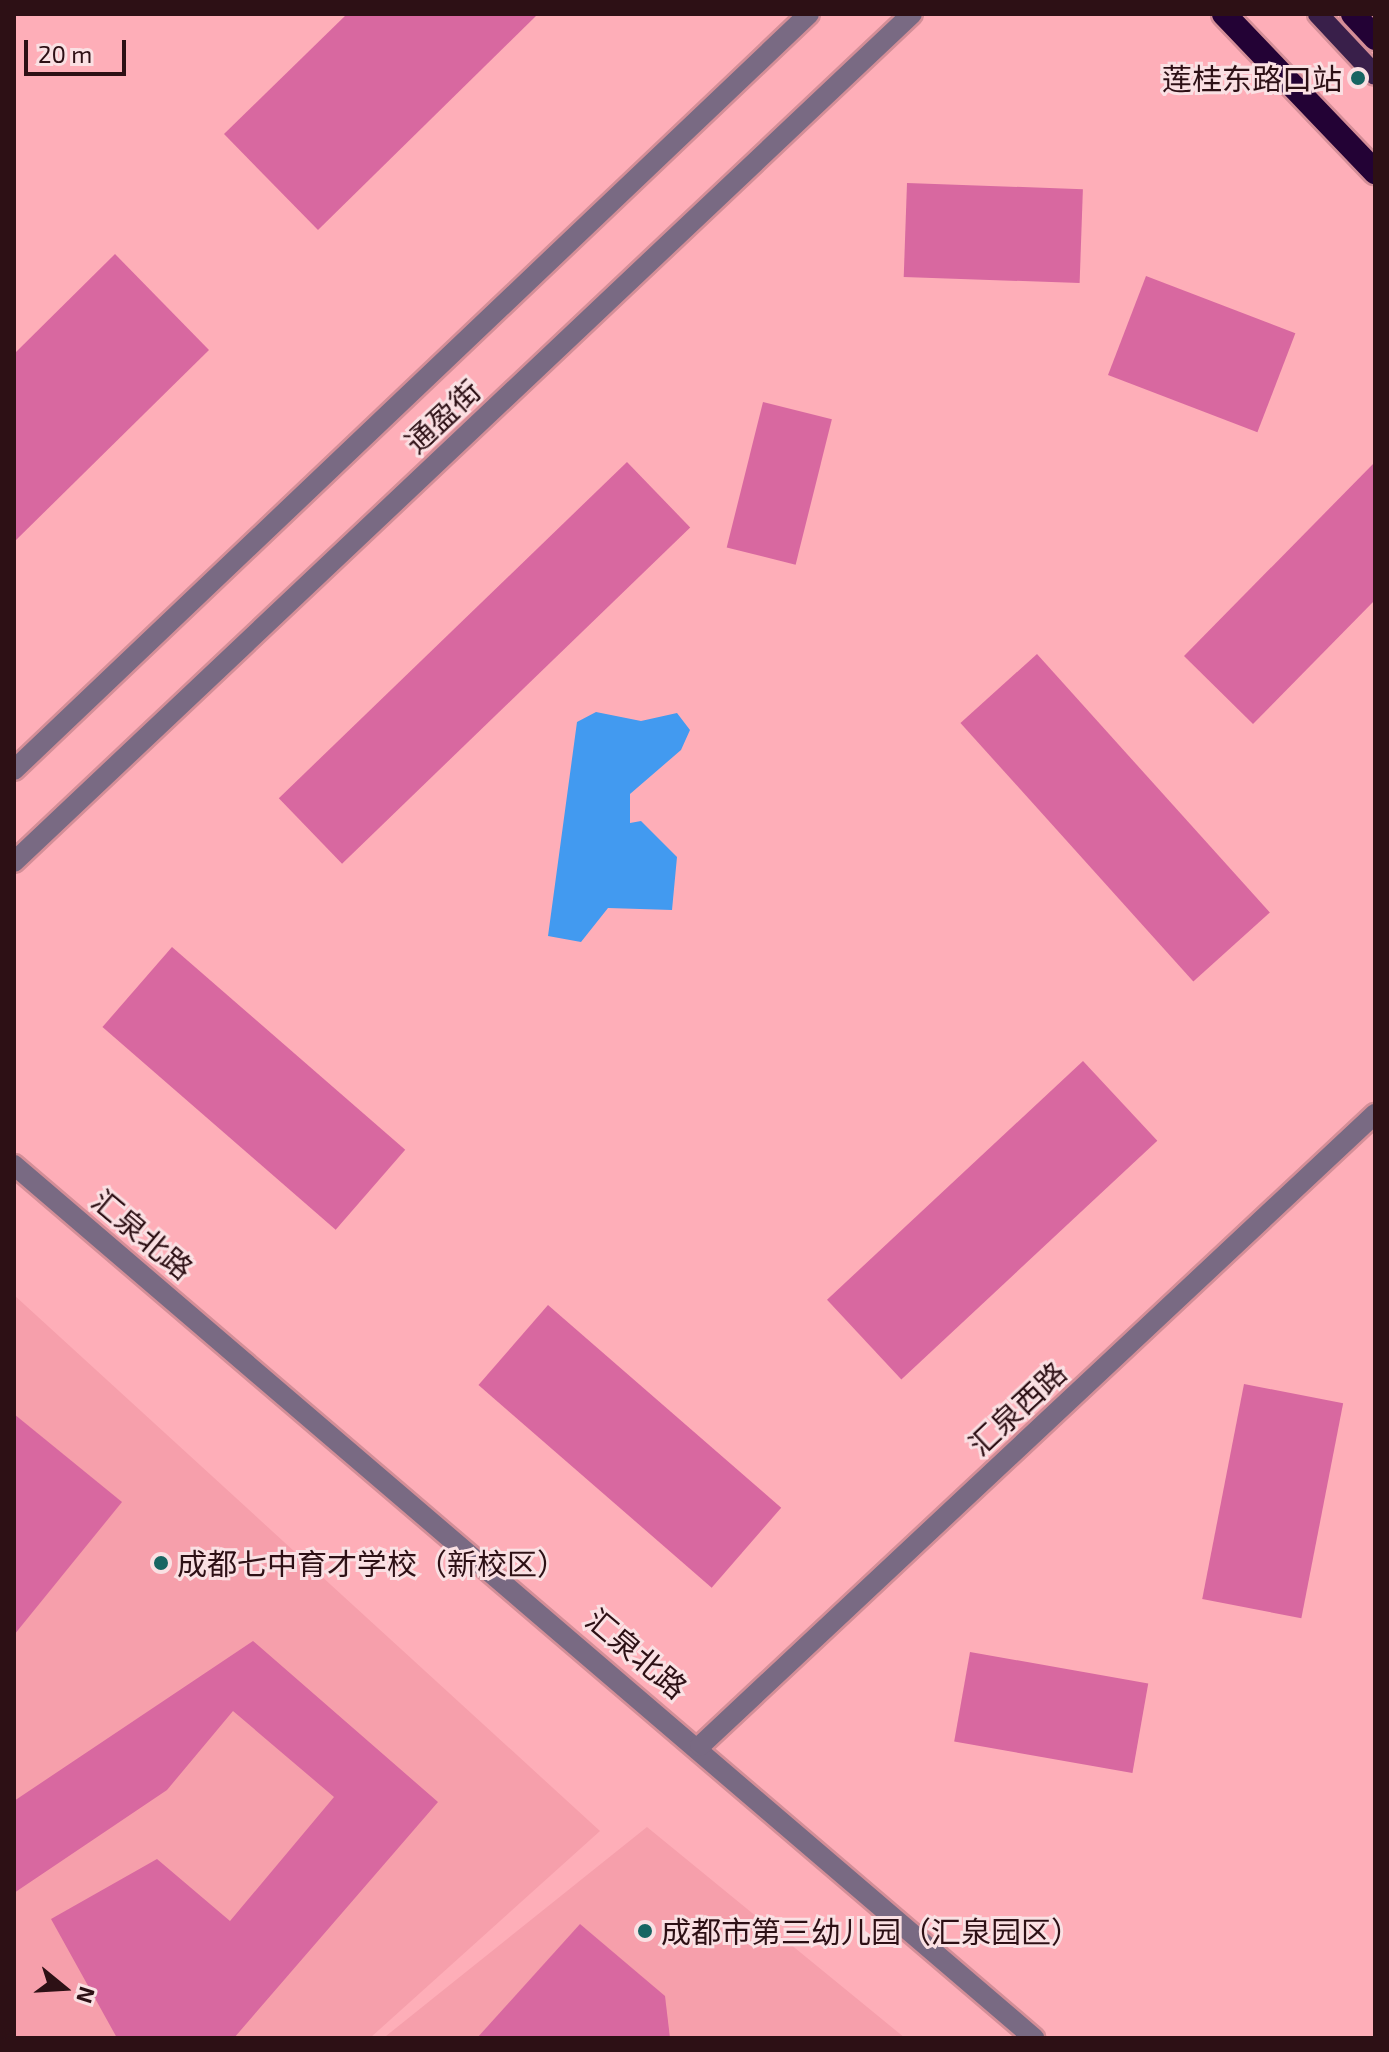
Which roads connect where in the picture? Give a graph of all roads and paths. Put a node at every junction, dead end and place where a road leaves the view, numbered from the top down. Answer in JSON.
{"nodes":[{"id":1,"x":809,"y":14,"type":"edge"},
{"id":2,"x":912,"y":14,"type":"edge"},
{"id":3,"x":1224,"y":14,"type":"edge"},
{"id":4,"x":1237,"y":14,"type":"edge"},
{"id":5,"x":1318,"y":14,"type":"edge"},
{"id":6,"x":1353,"y":14,"type":"edge"},
{"id":7,"x":1375,"y":38,"type":"edge"},
{"id":8,"x":1375,"y":75,"type":"edge"},
{"id":9,"x":1375,"y":171,"type":"edge"},
{"id":10,"x":14,"y":770,"type":"edge"},
{"id":11,"x":14,"y":862,"type":"edge"},
{"id":12,"x":1375,"y":1114,"type":"edge"},
{"id":13,"x":14,"y":1165,"type":"edge"},
{"id":14,"x":700,"y":1746,"type":"junction"},
{"id":15,"x":1034,"y":2038,"type":"edge"}],
"edges":[{"from":1,"to":10,"type":"street","name":"通盈街"},
{"from":2,"to":11,"type":"street","name":"通盈街"},
{"from":3,"to":9,"type":"highway"},
{"from":4,"to":9,"type":"main road"},
{"from":5,"to":8,"type":"main road"},
{"from":6,"to":7,"type":"highway"},
{"from":12,"to":14,"type":"street","name":"汇泉西路"},
{"from":13,"to":14,"type":"street","name":"汇泉北路"},
{"from":14,"to":15,"type":"street","name":"汇泉北路"}]}
